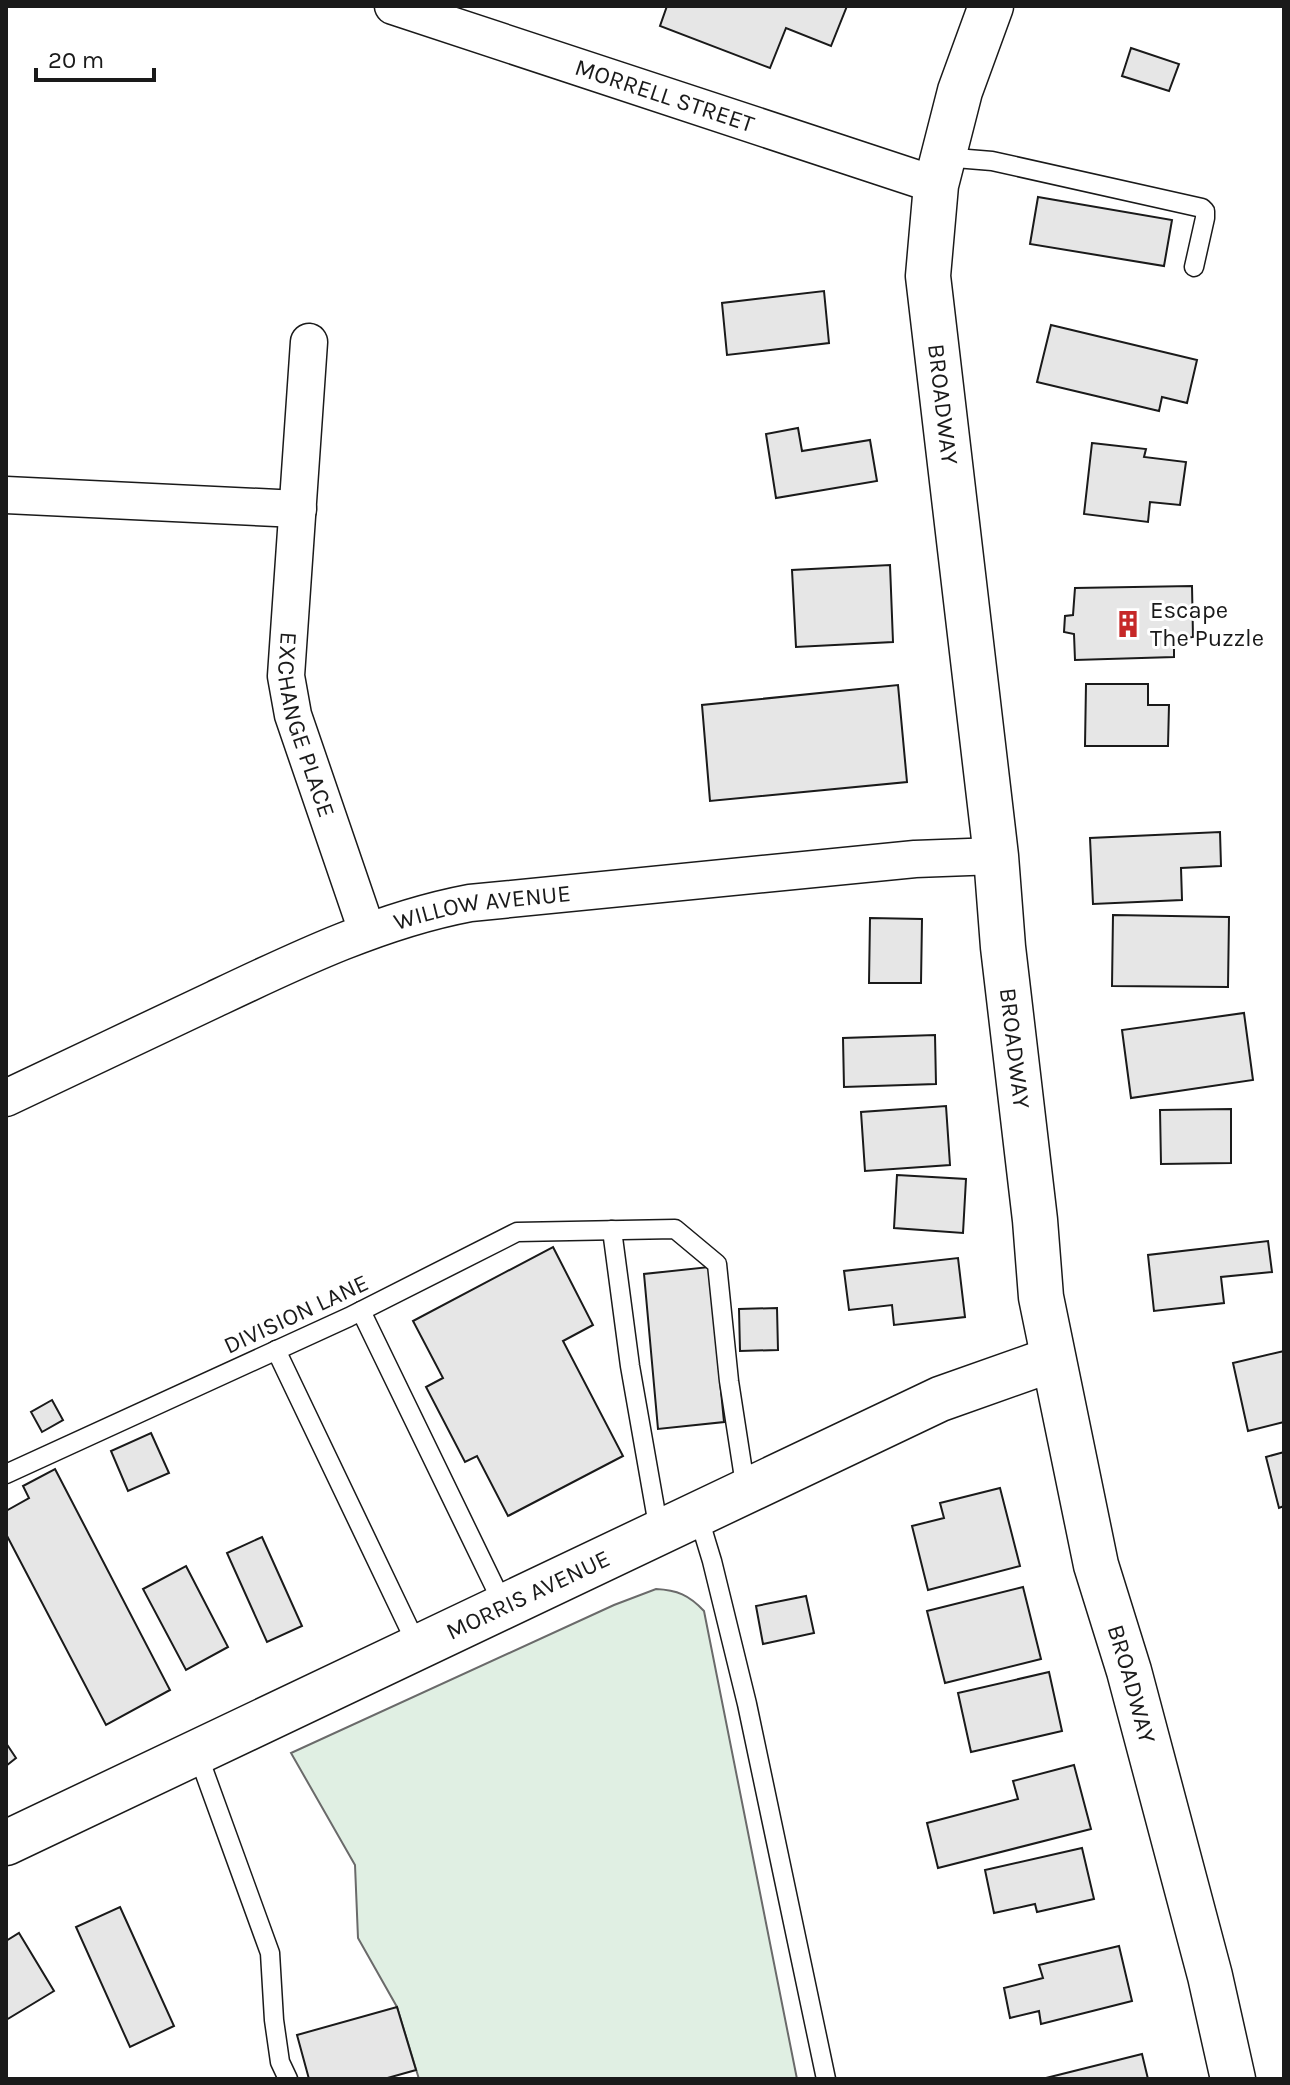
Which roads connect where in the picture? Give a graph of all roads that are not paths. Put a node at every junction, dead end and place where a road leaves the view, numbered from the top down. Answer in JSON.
{"nodes":[{"id":1,"x":393,"y":6,"type":"edge"},
{"id":2,"x":991,"y":6,"type":"edge"},
{"id":3,"x":939,"y":171,"type":"junction"},
{"id":4,"x":1194,"y":267,"type":"dead end"},
{"id":5,"x":309,"y":342,"type":"dead end"},
{"id":6,"x":6,"y":495,"type":"edge"},
{"id":7,"x":298,"y":509,"type":"junction"},
{"id":8,"x":996,"y":856,"type":"junction"},
{"id":9,"x":367,"y":931,"type":"junction"},
{"id":10,"x":6,"y":1098,"type":"edge"},
{"id":11,"x":612,"y":1230,"type":"junction"},
{"id":12,"x":361,"y":1311,"type":"junction"},
{"id":13,"x":276,"y":1350,"type":"junction"},
{"id":14,"x":1053,"y":1359,"type":"junction"},
{"id":15,"x":6,"y":1474,"type":"edge"},
{"id":16,"x":746,"y":1491,"type":"junction"},
{"id":17,"x":679,"y":1523,"type":"junction"},
{"id":18,"x":504,"y":1606,"type":"junction"},
{"id":19,"x":418,"y":1647,"type":"junction"},
{"id":20,"x":197,"y":1752,"type":"junction"},
{"id":21,"x":6,"y":1843,"type":"edge"},
{"id":22,"x":288,"y":2079,"type":"edge"},
{"id":23,"x":826,"y":2079,"type":"edge"},
{"id":24,"x":1233,"y":2079,"type":"edge"}],
"edges":[{"from":1,"to":3,"type":"street","name":"MORRELL STREET"},
{"from":2,"to":3,"type":"street","name":"BROADWAY"},
{"from":3,"to":4,"type":"lane","name":"MORRELL STREET"},
{"from":3,"to":8,"type":"street","name":"BROADWAY"},
{"from":5,"to":7,"type":"street","name":"EXCHANGE PLACE"},
{"from":6,"to":7,"type":"street"},
{"from":7,"to":9,"type":"street","name":"EXCHANGE PLACE"},
{"from":8,"to":9,"type":"street","name":"WILLOW AVENUE"},
{"from":8,"to":14,"type":"street","name":"BROADWAY"},
{"from":9,"to":10,"type":"street","name":"WILLOW AVENUE"},
{"from":11,"to":12,"type":"lane","name":"DIVISION LANE"},
{"from":11,"to":16,"type":"lane","name":"DIVISION LANE"},
{"from":11,"to":17,"type":"lane"},
{"from":12,"to":13,"type":"lane","name":"DIVISION LANE"},
{"from":12,"to":18,"type":"lane"},
{"from":13,"to":15,"type":"lane","name":"DIVISION LANE"},
{"from":13,"to":19,"type":"lane"},
{"from":14,"to":16,"type":"street","name":"MORRIS AVENUE"},
{"from":14,"to":24,"type":"street","name":"BROADWAY"},
{"from":16,"to":17,"type":"street","name":"MORRIS AVENUE"},
{"from":17,"to":18,"type":"street","name":"MORRIS AVENUE"},
{"from":17,"to":23,"type":"lane"},
{"from":18,"to":19,"type":"street","name":"MORRIS AVENUE"},
{"from":19,"to":20,"type":"street","name":"MORRIS AVENUE"},
{"from":20,"to":21,"type":"street","name":"MORRIS AVENUE"},
{"from":20,"to":22,"type":"lane"}]}
